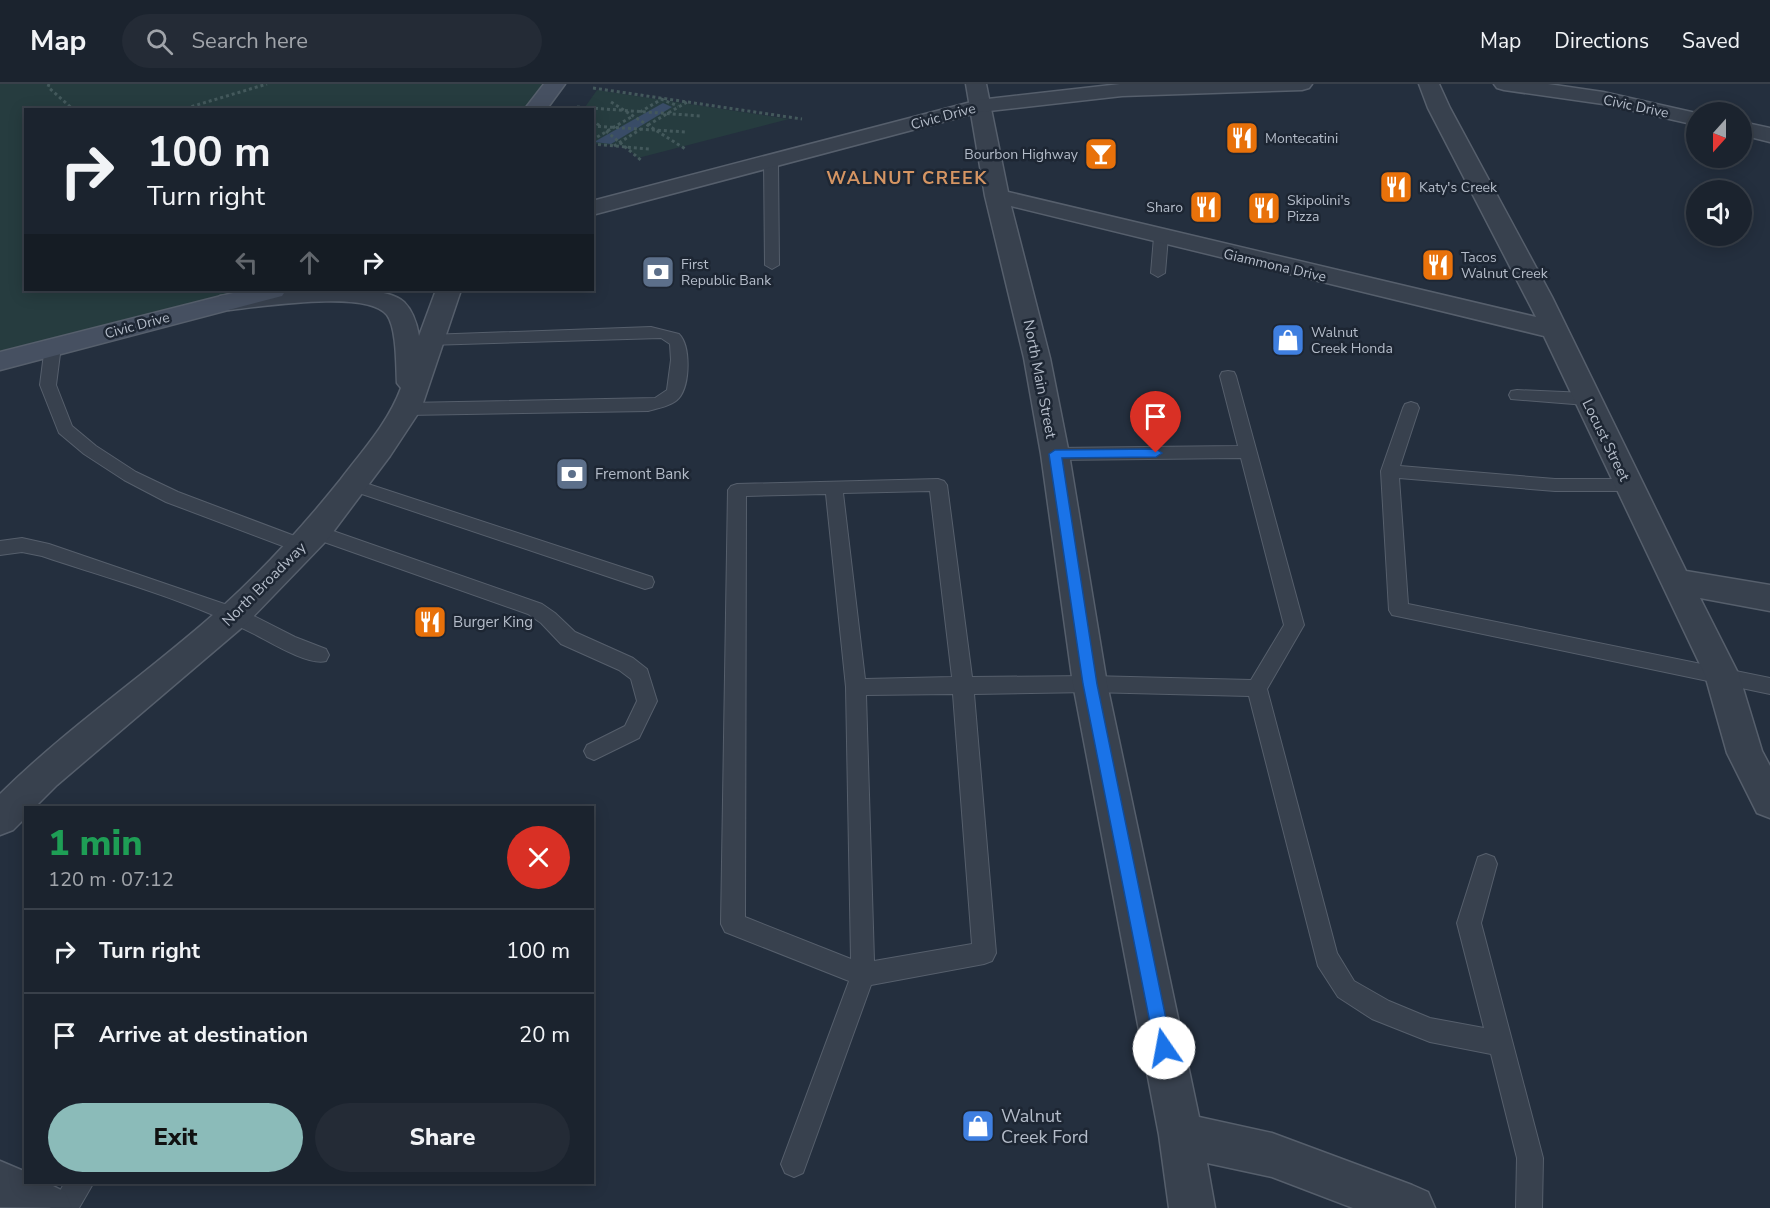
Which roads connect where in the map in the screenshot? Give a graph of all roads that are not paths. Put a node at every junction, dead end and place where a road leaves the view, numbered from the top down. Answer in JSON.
{"nodes":[{"id":1,"x":555,"y":84,"type":"edge"},
{"id":2,"x":975,"y":84,"type":"edge"},
{"id":3,"x":1302,"y":84,"type":"edge"},
{"id":4,"x":1429,"y":84,"type":"edge"},
{"id":5,"x":1504,"y":84,"type":"edge"},
{"id":6,"x":1195,"y":85,"type":"edge"},
{"id":7,"x":979,"y":106,"type":"junction"},
{"id":8,"x":536,"y":108,"type":"edge"},
{"id":9,"x":1686,"y":117,"type":"edge"},
{"id":10,"x":1752,"y":127,"type":"edge"},
{"id":11,"x":1770,"y":128,"type":"edge"},
{"id":12,"x":1752,"y":130,"type":"edge"},
{"id":13,"x":1770,"y":135,"type":"edge"},
{"id":14,"x":771,"y":161,"type":"junction"},
{"id":15,"x":998,"y":196,"type":"junction"},
{"id":16,"x":594,"y":207,"type":"edge"},
{"id":17,"x":1161,"y":237,"type":"junction"},
{"id":18,"x":772,"y":265,"type":"dead end"},
{"id":19,"x":1158,"y":273,"type":"dead end"},
{"id":20,"x":269,"y":291,"type":"edge"},
{"id":21,"x":448,"y":291,"type":"edge"},
{"id":22,"x":224,"y":302,"type":"junction"},
{"id":23,"x":1554,"y":330,"type":"junction"},
{"id":24,"x":428,"y":340,"type":"junction"},
{"id":25,"x":53,"y":346,"type":"junction"},
{"id":26,"x":0,"y":361,"type":"edge"},
{"id":27,"x":1228,"y":376,"type":"dead end"},
{"id":28,"x":1516,"y":395,"type":"dead end"},
{"id":29,"x":1586,"y":399,"type":"junction"},
{"id":30,"x":410,"y":403,"type":"junction"},
{"id":31,"x":1411,"y":408,"type":"dead end"},
{"id":32,"x":1248,"y":452,"type":"junction"},
{"id":33,"x":1055,"y":454,"type":"junction"},
{"id":34,"x":1390,"y":471,"type":"junction"},
{"id":35,"x":1628,"y":484,"type":"junction"},
{"id":36,"x":353,"y":486,"type":"junction"},
{"id":37,"x":834,"y":487,"type":"junction"},
{"id":38,"x":309,"y":539,"type":"junction"},
{"id":39,"x":0,"y":548,"type":"edge"},
{"id":40,"x":1676,"y":581,"type":"junction"},
{"id":41,"x":645,"y":582,"type":"dead end"},
{"id":42,"x":1770,"y":598,"type":"edge"},
{"id":43,"x":235,"y":615,"type":"junction"},
{"id":44,"x":319,"y":655,"type":"dead end"},
{"id":45,"x":1722,"y":675,"type":"junction"},
{"id":46,"x":1090,"y":684,"type":"junction"},
{"id":47,"x":1770,"y":686,"type":"edge"},
{"id":48,"x":856,"y":687,"type":"junction"},
{"id":49,"x":963,"y":687,"type":"junction"},
{"id":50,"x":1257,"y":688,"type":"junction"},
{"id":51,"x":594,"y":751,"type":"dead end"},
{"id":52,"x":1770,"y":802,"type":"edge"},
{"id":53,"x":0,"y":818,"type":"edge"},
{"id":54,"x":1486,"y":864,"type":"dead end"},
{"id":55,"x":863,"y":975,"type":"junction"},
{"id":56,"x":1501,"y":1044,"type":"junction"},
{"id":57,"x":1181,"y":1135,"type":"junction"},
{"id":58,"x":794,"y":1164,"type":"dead end"},
{"id":59,"x":0,"y":1183,"type":"edge"},
{"id":60,"x":80,"y":1184,"type":"edge"},
{"id":61,"x":49,"y":1208,"type":"edge"},
{"id":62,"x":63,"y":1208,"type":"edge"},
{"id":63,"x":1192,"y":1208,"type":"edge"},
{"id":64,"x":1412,"y":1208,"type":"edge"},
{"id":65,"x":1529,"y":1208,"type":"edge"}],
"edges":[{"from":1,"to":8,"type":"main road"},
{"from":2,"to":7,"type":"street","name":"North Main Street"},
{"from":3,"to":6,"type":"street","name":"Civic Drive"},
{"from":4,"to":23,"type":"street","name":"Locust Street"},
{"from":5,"to":9,"type":"street","name":"Civic Drive"},
{"from":6,"to":7,"type":"street","name":"Civic Drive"},
{"from":7,"to":14,"type":"street","name":"Civic Drive"},
{"from":7,"to":15,"type":"street","name":"North Main Street"},
{"from":10,"to":11,"type":"street"},
{"from":12,"to":13,"type":"street"},
{"from":14,"to":16,"type":"street","name":"Civic Drive"},
{"from":14,"to":18,"type":"lane"},
{"from":15,"to":17,"type":"street","name":"Giammona Drive"},
{"from":15,"to":33,"type":"street","name":"North Main Street"},
{"from":17,"to":19,"type":"lane"},
{"from":17,"to":23,"type":"street","name":"Giammona Drive"},
{"from":20,"to":22,"type":"main road","name":"Civic Drive"},
{"from":21,"to":24,"type":"street","name":"North Broadway"},
{"from":22,"to":25,"type":"main road","name":"Civic Drive"},
{"from":22,"to":30,"type":"street"},
{"from":23,"to":29,"type":"street","name":"Locust Street"},
{"from":24,"to":30,"type":"street","name":"North Broadway"},
{"from":24,"to":30,"type":"lane"},
{"from":25,"to":26,"type":"main road","name":"Civic Drive"},
{"from":25,"to":38,"type":"lane"},
{"from":27,"to":32,"type":"lane"},
{"from":28,"to":29,"type":"lane"},
{"from":29,"to":35,"type":"street","name":"Locust Street"},
{"from":30,"to":36,"type":"street","name":"North Broadway"},
{"from":31,"to":34,"type":"lane"},
{"from":32,"to":33,"type":"lane"},
{"from":32,"to":50,"type":"lane"},
{"from":33,"to":46,"type":"street","name":"North Main Street"},
{"from":34,"to":35,"type":"lane"},
{"from":34,"to":45,"type":"lane"},
{"from":35,"to":40,"type":"street","name":"Locust Street"},
{"from":36,"to":38,"type":"street","name":"North Broadway"},
{"from":36,"to":41,"type":"lane"},
{"from":37,"to":48,"type":"lane"},
{"from":37,"to":49,"type":"lane"},
{"from":37,"to":55,"type":"lane"},
{"from":38,"to":43,"type":"street","name":"North Broadway"},
{"from":38,"to":51,"type":"lane"},
{"from":39,"to":43,"type":"lane"},
{"from":40,"to":42,"type":"street"},
{"from":40,"to":45,"type":"street","name":"Locust Street"},
{"from":43,"to":44,"type":"lane"},
{"from":43,"to":53,"type":"street","name":"North Broadway"},
{"from":45,"to":47,"type":"lane"},
{"from":45,"to":52,"type":"street","name":"Locust Street"},
{"from":46,"to":49,"type":"lane"},
{"from":46,"to":50,"type":"lane"},
{"from":46,"to":57,"type":"street","name":"North Main Street"},
{"from":48,"to":49,"type":"lane"},
{"from":48,"to":55,"type":"lane"},
{"from":49,"to":55,"type":"lane"},
{"from":50,"to":56,"type":"lane"},
{"from":54,"to":56,"type":"lane"},
{"from":55,"to":58,"type":"lane"},
{"from":56,"to":65,"type":"lane"},
{"from":57,"to":63,"type":"street","name":"North Main Street"},
{"from":57,"to":64,"type":"street"},
{"from":59,"to":61,"type":"street"},
{"from":60,"to":62,"type":"lane"}]}
